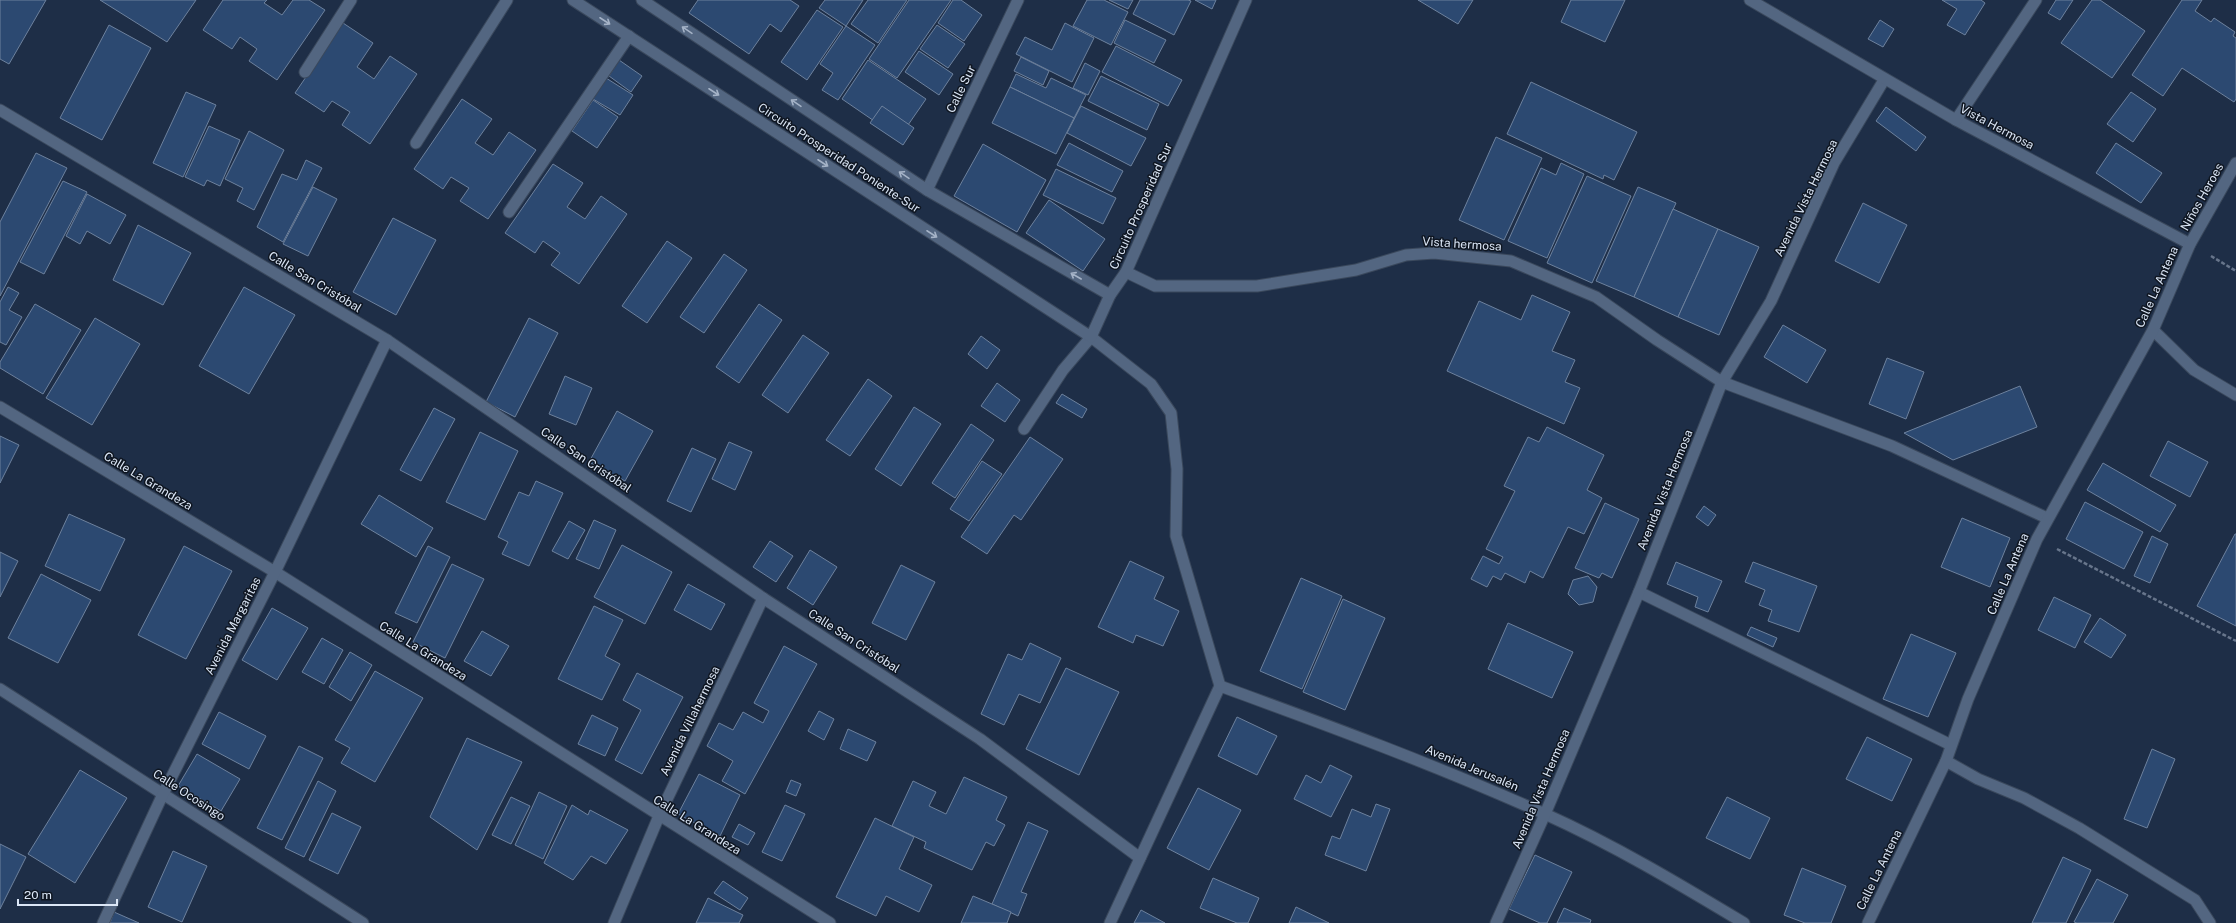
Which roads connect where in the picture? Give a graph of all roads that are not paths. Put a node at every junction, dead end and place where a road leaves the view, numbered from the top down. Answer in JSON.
{"nodes":[{"id":1,"x":352,"y":0,"type":"edge"},
{"id":2,"x":507,"y":0,"type":"edge"},
{"id":3,"x":573,"y":0,"type":"edge"},
{"id":4,"x":642,"y":0,"type":"edge"},
{"id":5,"x":1246,"y":0,"type":"edge"},
{"id":6,"x":1750,"y":0,"type":"edge"},
{"id":7,"x":2036,"y":0,"type":"edge"},
{"id":8,"x":1016,"y":1,"type":"edge"},
{"id":9,"x":629,"y":36,"type":"junction"},
{"id":10,"x":305,"y":72,"type":"dead end"},
{"id":11,"x":1884,"y":80,"type":"junction"},
{"id":12,"x":0,"y":110,"type":"edge"},
{"id":13,"x":1956,"y":120,"type":"junction"},
{"id":14,"x":416,"y":143,"type":"dead end"},
{"id":15,"x":2236,"y":163,"type":"edge"},
{"id":16,"x":927,"y":190,"type":"junction"},
{"id":17,"x":509,"y":212,"type":"dead end"},
{"id":18,"x":2190,"y":244,"type":"junction"},
{"id":19,"x":1126,"y":272,"type":"junction"},
{"id":20,"x":1110,"y":296,"type":"junction"},
{"id":21,"x":2153,"y":330,"type":"junction"},
{"id":22,"x":1091,"y":337,"type":"junction"},
{"id":23,"x":387,"y":340,"type":"junction"},
{"id":24,"x":1722,"y":382,"type":"junction"},
{"id":25,"x":2236,"y":395,"type":"edge"},
{"id":26,"x":0,"y":407,"type":"edge"},
{"id":27,"x":1024,"y":429,"type":"dead end"},
{"id":28,"x":2047,"y":518,"type":"junction"},
{"id":29,"x":275,"y":572,"type":"junction"},
{"id":30,"x":1639,"y":592,"type":"junction"},
{"id":31,"x":763,"y":598,"type":"junction"},
{"id":32,"x":1220,"y":686,"type":"junction"},
{"id":33,"x":0,"y":689,"type":"edge"},
{"id":34,"x":1952,"y":745,"type":"junction"},
{"id":35,"x":1946,"y":761,"type":"junction"},
{"id":36,"x":163,"y":794,"type":"junction"},
{"id":37,"x":1545,"y":814,"type":"junction"},
{"id":38,"x":659,"y":816,"type":"junction"},
{"id":39,"x":1140,"y":858,"type":"junction"},
{"id":40,"x":103,"y":923,"type":"edge"},
{"id":41,"x":364,"y":923,"type":"edge"},
{"id":42,"x":614,"y":923,"type":"edge"},
{"id":43,"x":830,"y":923,"type":"edge"},
{"id":44,"x":1110,"y":923,"type":"edge"},
{"id":45,"x":1496,"y":923,"type":"edge"},
{"id":46,"x":1744,"y":923,"type":"edge"},
{"id":47,"x":1868,"y":923,"type":"edge"},
{"id":48,"x":2210,"y":923,"type":"edge"}],
"edges":[{"from":1,"to":10,"type":"street"},
{"from":2,"to":14,"type":"street"},
{"from":3,"to":9,"type":"street","name":"Circuito Prosperidad Poniente-Sur","one_way":true},
{"from":16,"to":4,"type":"street","name":"Circuito Prosperidad Poniente-Sur","one_way":true},
{"from":5,"to":19,"type":"street","name":"Circuito Prosperidad Sur"},
{"from":6,"to":11,"type":"street","name":"Vista Hermosa"},
{"from":7,"to":13,"type":"street"},
{"from":8,"to":16,"type":"street","name":"Calle Sur"},
{"from":9,"to":17,"type":"street"},
{"from":9,"to":22,"type":"street","name":"Circuito Prosperidad Poniente-Sur","one_way":true},
{"from":11,"to":13,"type":"street","name":"Vista Hermosa"},
{"from":11,"to":24,"type":"street","name":"Avenida Vista Hermosa"},
{"from":12,"to":23,"type":"street","name":"Calle San Cristóbal"},
{"from":13,"to":18,"type":"street","name":"Vista Hermosa"},
{"from":15,"to":18,"type":"street","name":"Niños Heroes"},
{"from":20,"to":16,"type":"street","name":"Circuito Prosperidad Poniente-Sur","one_way":true},
{"from":18,"to":21,"type":"street","name":"Calle La Antena"},
{"from":19,"to":20,"type":"street","name":"Circuito Prosperidad Sur"},
{"from":19,"to":24,"type":"street","name":"Vista hermosa"},
{"from":20,"to":22,"type":"street","name":"Circuito Prosperidad Sur"},
{"from":21,"to":25,"type":"street"},
{"from":21,"to":28,"type":"street","name":"Calle La Antena"},
{"from":22,"to":27,"type":"street","name":"Circuito Prosperidad Sur"},
{"from":22,"to":32,"type":"street","name":"Circuito Prosperidad Poniente-Sur"},
{"from":23,"to":29,"type":"street","name":"Avenida Margaritas"},
{"from":23,"to":31,"type":"street","name":"Calle San Cristóbal"},
{"from":24,"to":28,"type":"street","name":"Vista hermosa"},
{"from":24,"to":30,"type":"street","name":"Avenida Vista Hermosa"},
{"from":26,"to":29,"type":"street","name":"Calle La Grandeza"},
{"from":28,"to":34,"type":"street","name":"Calle La Antena"},
{"from":29,"to":36,"type":"street","name":"Avenida Margaritas"},
{"from":29,"to":38,"type":"street","name":"Calle La Grandeza"},
{"from":30,"to":34,"type":"street"},
{"from":30,"to":37,"type":"street","name":"Avenida Vista Hermosa"},
{"from":31,"to":38,"type":"street","name":"Avenida Villahermosa"},
{"from":31,"to":39,"type":"street","name":"Calle San Cristóbal"},
{"from":32,"to":37,"type":"street","name":"Avenida Jerusalén"},
{"from":32,"to":39,"type":"street"},
{"from":33,"to":36,"type":"street","name":"Calle Ocosingo"},
{"from":34,"to":35,"type":"street","name":"Calle La Antena"},
{"from":35,"to":47,"type":"street","name":"Calle La Antena"},
{"from":35,"to":48,"type":"street"},
{"from":36,"to":40,"type":"street","name":"Avenida Margaritas"},
{"from":36,"to":41,"type":"street","name":"Calle Ocosingo"},
{"from":37,"to":45,"type":"street","name":"Avenida Vista Hermosa"},
{"from":37,"to":46,"type":"street","name":"Avenida Jerusalén"},
{"from":38,"to":42,"type":"street","name":"Avenida Villahermosa"},
{"from":38,"to":43,"type":"street","name":"Calle La Grandeza"},
{"from":39,"to":44,"type":"street"}]}
